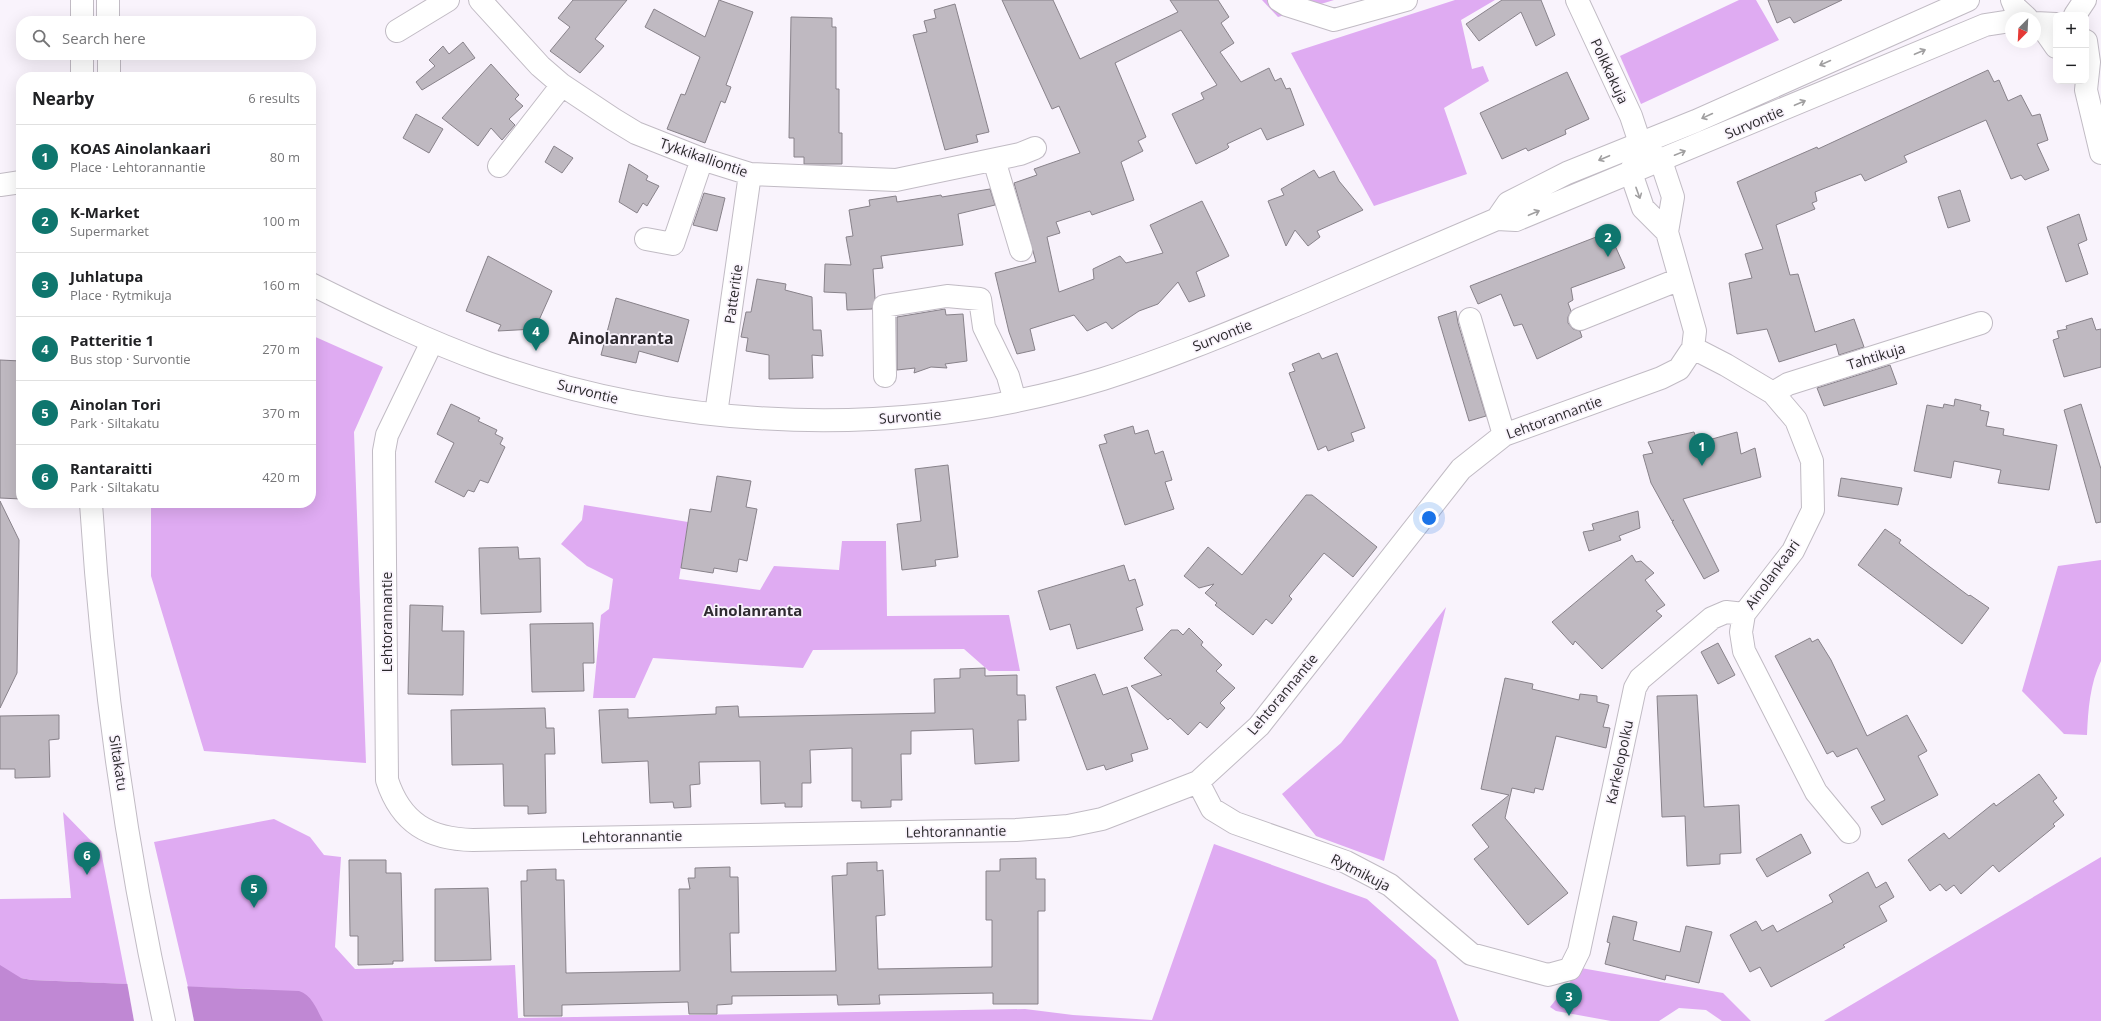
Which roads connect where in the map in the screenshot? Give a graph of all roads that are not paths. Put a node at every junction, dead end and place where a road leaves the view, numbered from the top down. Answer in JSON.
{"nodes":[{"id":1,"x":82,"y":0,"type":"edge"},
{"id":2,"x":108,"y":0,"type":"edge"},
{"id":3,"x":448,"y":0,"type":"edge"},
{"id":4,"x":480,"y":0,"type":"edge"},
{"id":5,"x":1279,"y":0,"type":"edge"},
{"id":6,"x":1406,"y":0,"type":"edge"},
{"id":7,"x":1577,"y":0,"type":"edge"},
{"id":8,"x":1968,"y":0,"type":"edge"},
{"id":9,"x":2012,"y":0,"type":"edge"},
{"id":10,"x":2023,"y":12,"type":"edge"},
{"id":11,"x":82,"y":16,"type":"edge"},
{"id":12,"x":108,"y":16,"type":"edge"},
{"id":13,"x":2005,"y":22,"type":"edge"},
{"id":14,"x":2041,"y":25,"type":"edge"},
{"id":15,"x":397,"y":31,"type":"dead end"},
{"id":16,"x":2053,"y":43,"type":"edge"},
{"id":17,"x":2087,"y":48,"type":"edge"},
{"id":18,"x":82,"y":60,"type":"edge"},
{"id":19,"x":109,"y":60,"type":"edge"},
{"id":20,"x":82,"y":72,"type":"edge"},
{"id":21,"x":109,"y":72,"type":"edge"},
{"id":22,"x":562,"y":85,"type":"junction"},
{"id":23,"x":2082,"y":86,"type":"edge"},
{"id":24,"x":1640,"y":143,"type":"junction"},
{"id":25,"x":1035,"y":148,"type":"dead end"},
{"id":26,"x":2101,"y":152,"type":"edge"},
{"id":27,"x":702,"y":159,"type":"junction"},
{"id":28,"x":994,"y":160,"type":"junction"},
{"id":29,"x":1661,"y":161,"type":"junction"},
{"id":30,"x":499,"y":166,"type":"dead end"},
{"id":31,"x":1631,"y":173,"type":"junction"},
{"id":32,"x":750,"y":174,"type":"junction"},
{"id":33,"x":16,"y":183,"type":"edge"},
{"id":34,"x":0,"y":185,"type":"edge"},
{"id":35,"x":1497,"y":219,"type":"junction"},
{"id":36,"x":1666,"y":232,"type":"junction"},
{"id":37,"x":646,"y":239,"type":"dead end"},
{"id":38,"x":1021,"y":250,"type":"dead end"},
{"id":39,"x":1680,"y":279,"type":"junction"},
{"id":40,"x":316,"y":287,"type":"edge"},
{"id":41,"x":1580,"y":319,"type":"dead end"},
{"id":42,"x":1470,"y":320,"type":"dead end"},
{"id":43,"x":1981,"y":323,"type":"dead end"},
{"id":44,"x":432,"y":342,"type":"junction"},
{"id":45,"x":1693,"y":348,"type":"junction"},
{"id":46,"x":885,"y":376,"type":"dead end"},
{"id":47,"x":1773,"y":394,"type":"junction"},
{"id":48,"x":1015,"y":402,"type":"junction"},
{"id":49,"x":716,"y":414,"type":"junction"},
{"id":50,"x":1504,"y":434,"type":"junction"},
{"id":51,"x":91,"y":508,"type":"edge"},
{"id":52,"x":1744,"y":614,"type":"junction"},
{"id":53,"x":1198,"y":782,"type":"junction"},
{"id":54,"x":1849,"y":832,"type":"dead end"},
{"id":55,"x":1570,"y":969,"type":"joint"},
{"id":56,"x":164,"y":1021,"type":"edge"}],
"edges":[{"from":1,"to":11,"type":"street"},
{"from":2,"to":12,"type":"street"},
{"from":3,"to":15,"type":"street"},
{"from":4,"to":22,"type":"street","name":"Tykkikalliontie"},
{"from":5,"to":6,"type":"street"},
{"from":7,"to":24,"type":"street","name":"Polkkakuja"},
{"from":8,"to":24,"type":"street","name":"Survontie","one_way":true},
{"from":9,"to":10,"type":"street"},
{"from":29,"to":13,"type":"street","name":"Survontie","one_way":true},
{"from":14,"to":16,"type":"street"},
{"from":17,"to":23,"type":"street"},
{"from":18,"to":20,"type":"street"},
{"from":19,"to":21,"type":"street"},
{"from":22,"to":27,"type":"street","name":"Tykkikalliontie"},
{"from":22,"to":30,"type":"street"},
{"from":23,"to":26,"type":"street"},
{"from":24,"to":29,"type":"street"},
{"from":24,"to":31,"type":"street"},
{"from":24,"to":35,"type":"street","name":"Survontie","one_way":true},
{"from":25,"to":28,"type":"street","name":"Tykkikalliontie"},
{"from":27,"to":32,"type":"street","name":"Tykkikalliontie"},
{"from":27,"to":37,"type":"street"},
{"from":28,"to":32,"type":"street","name":"Tykkikalliontie"},
{"from":28,"to":38,"type":"street"},
{"from":29,"to":31,"type":"street","name":"Survontie"},
{"from":29,"to":36,"type":"street"},
{"from":35,"to":31,"type":"street","name":"Survontie","one_way":true},
{"from":31,"to":36,"type":"street","one_way":true},
{"from":32,"to":49,"type":"street","name":"Patteritie"},
{"from":33,"to":34,"type":"street"},
{"from":35,"to":48,"type":"street","name":"Survontie"},
{"from":36,"to":39,"type":"street"},
{"from":39,"to":41,"type":"street"},
{"from":39,"to":45,"type":"street"},
{"from":40,"to":44,"type":"street","name":"Survontie"},
{"from":42,"to":50,"type":"street"},
{"from":43,"to":47,"type":"street","name":"Tahtikuja"},
{"from":44,"to":49,"type":"street","name":"Survontie"},
{"from":44,"to":53,"type":"street","name":"Lehtorannantie"},
{"from":45,"to":47,"type":"street","name":"Ainolankaari"},
{"from":45,"to":50,"type":"street","name":"Lehtorannantie"},
{"from":46,"to":48,"type":"street"},
{"from":47,"to":52,"type":"street","name":"Ainolankaari"},
{"from":48,"to":49,"type":"street","name":"Survontie"},
{"from":50,"to":53,"type":"street","name":"Lehtorannantie"},
{"from":51,"to":56,"type":"street","name":"Siltakatu"},
{"from":52,"to":54,"type":"street","name":"Ainolankaari"},
{"from":52,"to":55,"type":"street","name":"Karkelopolku"},
{"from":53,"to":55,"type":"street","name":"Rytmikuja"}]}
